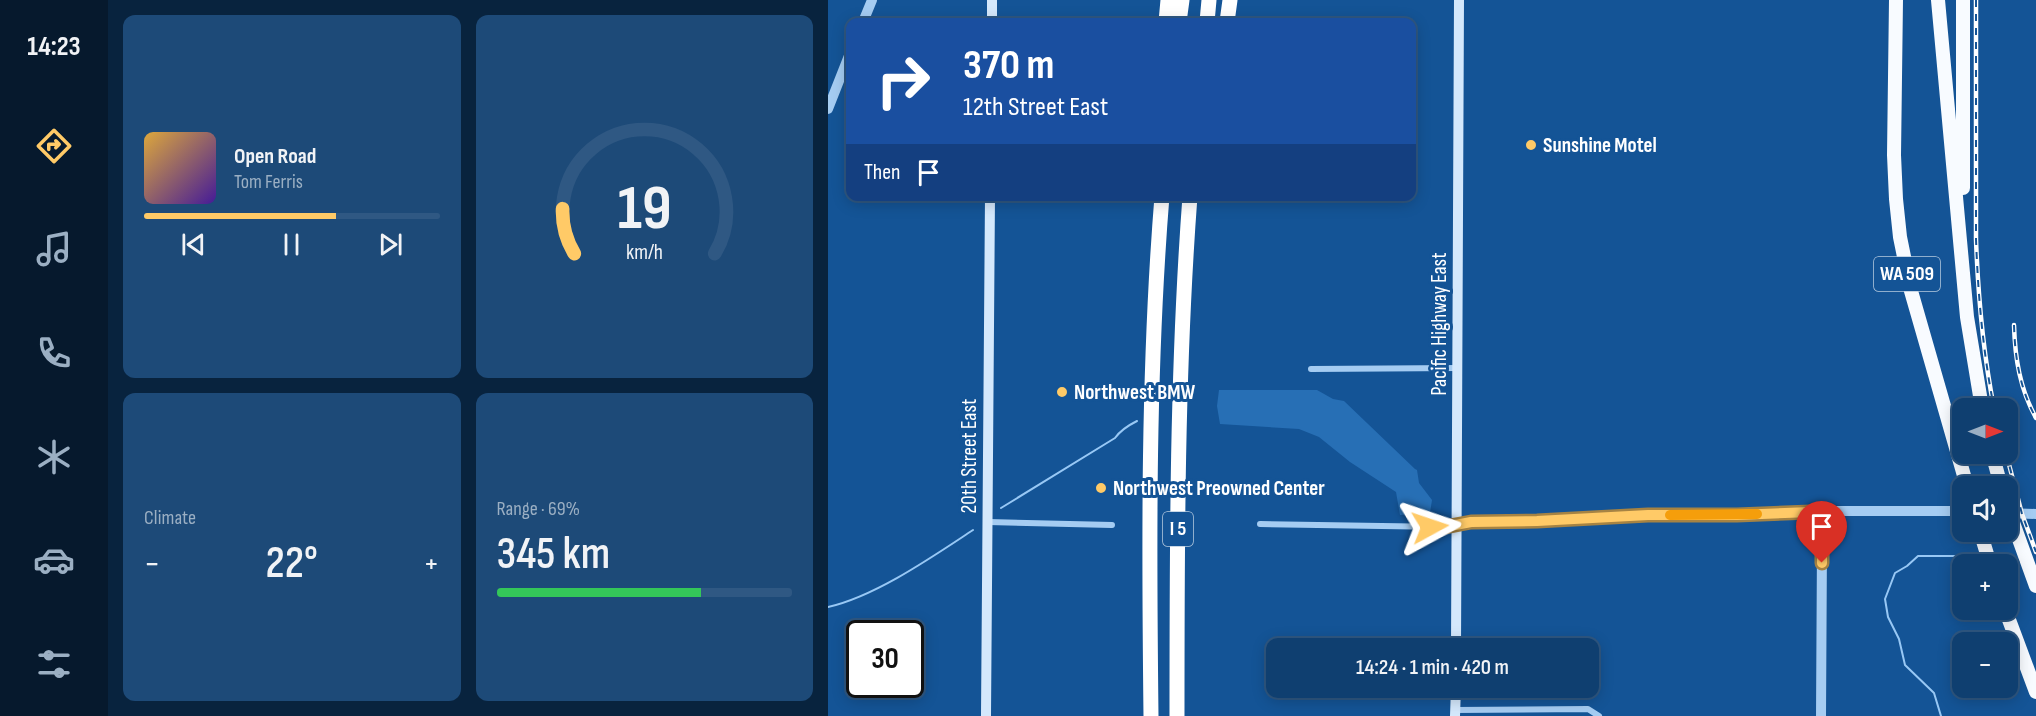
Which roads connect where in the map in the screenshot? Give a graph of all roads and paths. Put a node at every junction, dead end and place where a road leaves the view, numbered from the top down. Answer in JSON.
{"nodes":[{"id":1,"x":872,"y":0,"type":"edge"},
{"id":2,"x":992,"y":0,"type":"edge"},
{"id":3,"x":1168,"y":0,"type":"edge"},
{"id":4,"x":1182,"y":0,"type":"edge"},
{"id":5,"x":1209,"y":0,"type":"edge"},
{"id":6,"x":1230,"y":0,"type":"edge"},
{"id":7,"x":1459,"y":0,"type":"edge"},
{"id":8,"x":1897,"y":0,"type":"edge"},
{"id":9,"x":1938,"y":0,"type":"edge"},
{"id":10,"x":1963,"y":0,"type":"edge"},
{"id":11,"x":865,"y":18,"type":"edge"},
{"id":12,"x":992,"y":18,"type":"edge"},
{"id":13,"x":1166,"y":18,"type":"edge"},
{"id":14,"x":1180,"y":18,"type":"edge"},
{"id":15,"x":1207,"y":18,"type":"edge"},
{"id":16,"x":1228,"y":18,"type":"edge"},
{"id":17,"x":846,"y":64,"type":"edge"},
{"id":18,"x":828,"y":109,"type":"edge"},
{"id":19,"x":990,"y":201,"type":"edge"},
{"id":20,"x":1160,"y":201,"type":"edge"},
{"id":21,"x":1190,"y":201,"type":"edge"},
{"id":22,"x":1199,"y":201,"type":"edge"},
{"id":23,"x":1965,"y":289,"type":"junction"},
{"id":24,"x":1181,"y":342,"type":"junction"},
{"id":25,"x":1459,"y":368,"type":"junction"},
{"id":26,"x":1311,"y":369,"type":"dead end"},
{"id":27,"x":1980,"y":398,"type":"edge"},
{"id":28,"x":1964,"y":476,"type":"edge"},
{"id":29,"x":1825,"y":511,"type":"junction"},
{"id":30,"x":1811,"y":512,"type":"junction"},
{"id":31,"x":1952,"y":512,"type":"edge"},
{"id":32,"x":2018,"y":512,"type":"edge"},
{"id":33,"x":2036,"y":514,"type":"edge"},
{"id":34,"x":988,"y":522,"type":"junction"},
{"id":35,"x":1260,"y":524,"type":"dead end"},
{"id":36,"x":1112,"y":525,"type":"dead end"},
{"id":37,"x":1457,"y":525,"type":"junction"},
{"id":38,"x":2018,"y":538,"type":"edge"},
{"id":39,"x":1822,"y":543,"type":"junction"},
{"id":40,"x":2036,"y":586,"type":"edge"},
{"id":41,"x":2010,"y":620,"type":"edge"},
{"id":42,"x":1456,"y":638,"type":"edge"},
{"id":43,"x":2036,"y":692,"type":"edge"},
{"id":44,"x":1456,"y":698,"type":"edge"},
{"id":45,"x":1455,"y":713,"type":"edge"},
{"id":46,"x":1598,"y":715,"type":"edge"},
{"id":47,"x":986,"y":716,"type":"edge"},
{"id":48,"x":1151,"y":716,"type":"edge"},
{"id":49,"x":1177,"y":716,"type":"edge"},
{"id":50,"x":1821,"y":716,"type":"edge"}],
"edges":[{"from":1,"to":11,"type":"street"},
{"from":2,"to":12,"type":"main road"},
{"from":3,"to":13,"type":"highway"},
{"from":4,"to":14,"type":"highway"},
{"from":5,"to":15,"type":"highway"},
{"from":6,"to":16,"type":"highway"},
{"from":7,"to":25,"type":"main road","name":"Pacific Highway East"},
{"from":8,"to":28,"type":"highway","number":"WA 509"},
{"from":9,"to":23,"type":"highway","number":"WA 509"},
{"from":10,"to":23,"type":"highway"},
{"from":17,"to":18,"type":"street"},
{"from":19,"to":34,"type":"main road","name":"20th Street East"},
{"from":20,"to":48,"type":"highway","number":"I 5"},
{"from":21,"to":24,"type":"highway","number":"I 5"},
{"from":22,"to":24,"type":"highway"},
{"from":23,"to":27,"type":"highway","number":"WA 509"},
{"from":24,"to":49,"type":"highway","number":"I 5"},
{"from":25,"to":26,"type":"street"},
{"from":25,"to":37,"type":"main road","name":"Pacific Highway East"},
{"from":29,"to":30,"type":"street"},
{"from":29,"to":31,"type":"street"},
{"from":29,"to":39,"type":"street"},
{"from":30,"to":37,"type":"street"},
{"from":30,"to":39,"type":"street"},
{"from":32,"to":33,"type":"street"},
{"from":34,"to":36,"type":"street"},
{"from":34,"to":47,"type":"main road","name":"20th Street East"},
{"from":35,"to":37,"type":"street"},
{"from":37,"to":42,"type":"main road","name":"Pacific Highway East"},
{"from":38,"to":40,"type":"highway"},
{"from":39,"to":50,"type":"street"},
{"from":41,"to":43,"type":"highway"},
{"from":44,"to":45,"type":"main road"},
{"from":45,"to":46,"type":"street"}]}
